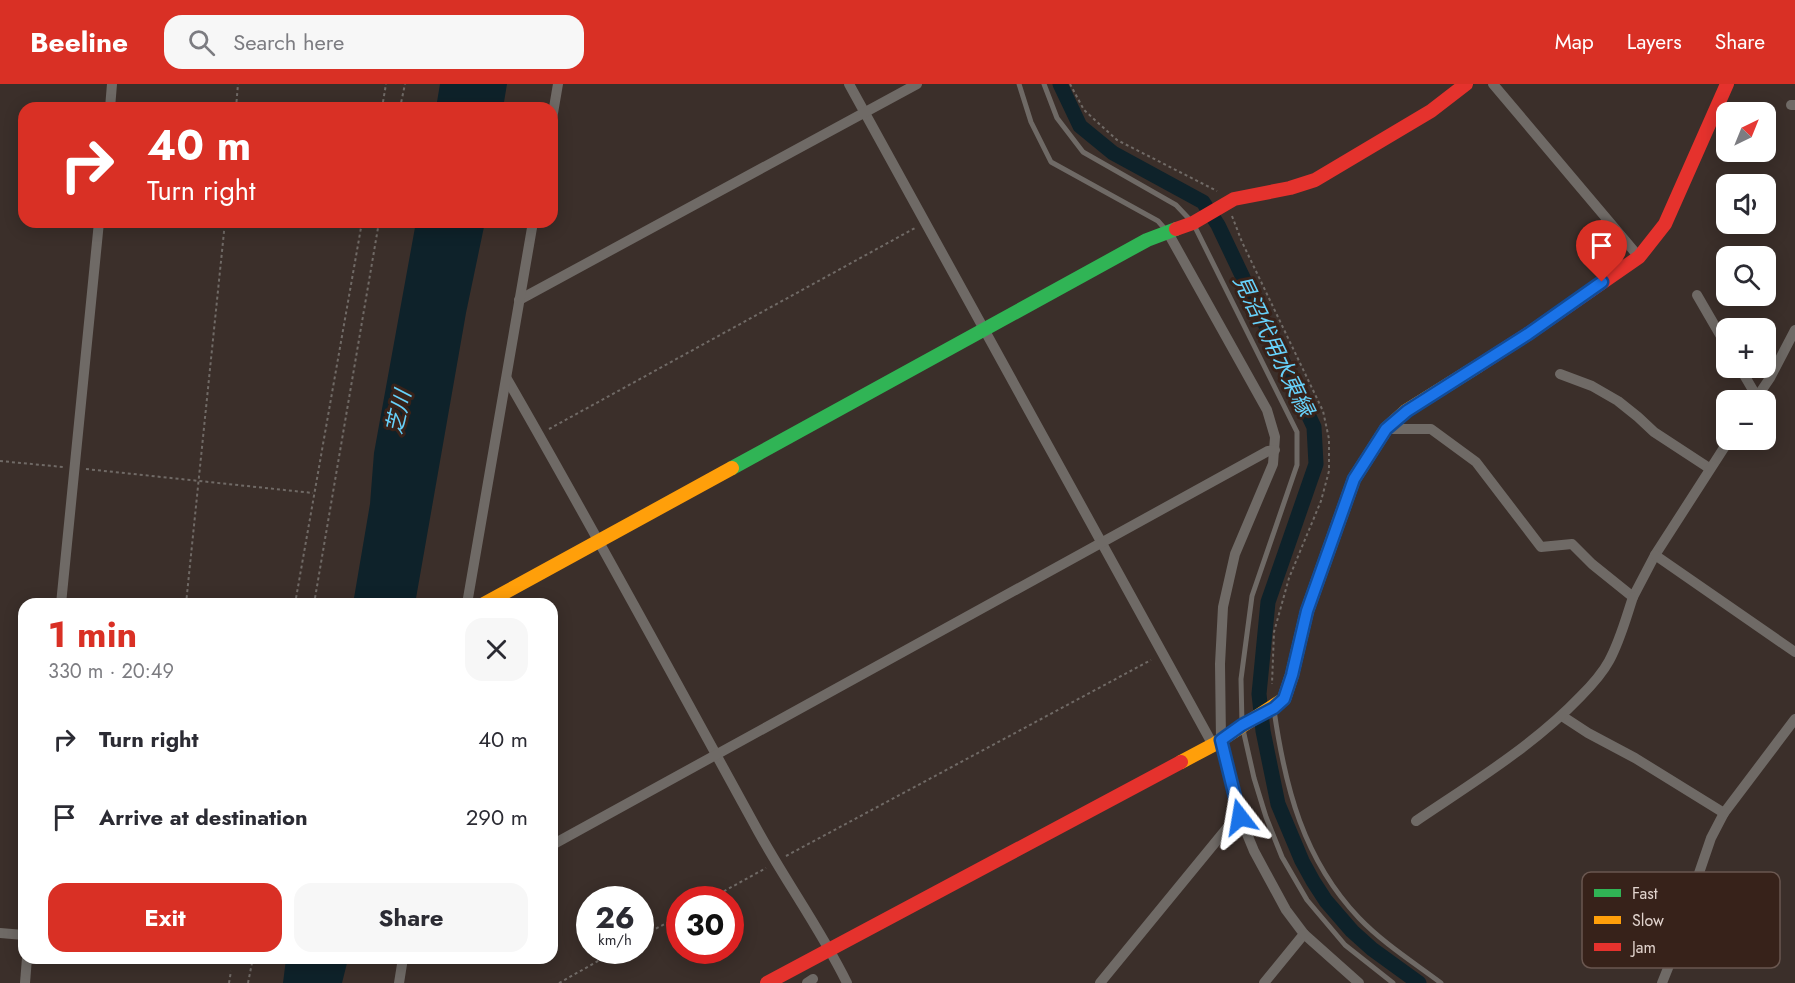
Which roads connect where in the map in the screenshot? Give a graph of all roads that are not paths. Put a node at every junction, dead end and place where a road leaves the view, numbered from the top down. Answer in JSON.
{"nodes":[{"id":1,"x":112,"y":84,"type":"edge"},
{"id":2,"x":558,"y":84,"type":"edge"},
{"id":3,"x":849,"y":84,"type":"edge"},
{"id":4,"x":917,"y":84,"type":"edge"},
{"id":5,"x":1019,"y":84,"type":"edge"},
{"id":6,"x":1044,"y":84,"type":"edge"},
{"id":7,"x":1466,"y":84,"type":"edge"},
{"id":8,"x":1493,"y":84,"type":"edge"},
{"id":9,"x":1727,"y":84,"type":"edge"},
{"id":10,"x":110,"y":102,"type":"edge"},
{"id":11,"x":555,"y":102,"type":"edge"},
{"id":12,"x":865,"y":113,"type":"junction"},
{"id":13,"x":1196,"y":221,"type":"junction"},
{"id":14,"x":98,"y":228,"type":"edge"},
{"id":15,"x":533,"y":228,"type":"edge"},
{"id":16,"x":1167,"y":231,"type":"junction"},
{"id":17,"x":1639,"y":257,"type":"junction"},
{"id":18,"x":1697,"y":295,"type":"dead end"},
{"id":19,"x":519,"y":300,"type":"junction"},
{"id":20,"x":1716,"y":328,"type":"edge"},
{"id":21,"x":985,"y":329,"type":"junction"},
{"id":22,"x":1795,"y":330,"type":"edge"},
{"id":23,"x":1560,"y":374,"type":"dead end"},
{"id":24,"x":507,"y":379,"type":"junction"},
{"id":25,"x":1762,"y":390,"type":"edge"},
{"id":26,"x":1386,"y":429,"type":"junction"},
{"id":27,"x":1275,"y":450,"type":"junction"},
{"id":28,"x":1721,"y":450,"type":"edge"},
{"id":29,"x":1709,"y":468,"type":"junction"},
{"id":30,"x":600,"y":541,"type":"junction"},
{"id":31,"x":1102,"y":544,"type":"junction"},
{"id":32,"x":1655,"y":555,"type":"junction"},
{"id":33,"x":1633,"y":597,"type":"junction"},
{"id":34,"x":62,"y":598,"type":"edge"},
{"id":35,"x":468,"y":598,"type":"edge"},
{"id":36,"x":495,"y":598,"type":"edge"},
{"id":37,"x":1793,"y":647,"type":"edge"},
{"id":38,"x":1272,"y":709,"type":"junction"},
{"id":39,"x":1562,"y":716,"type":"junction"},
{"id":40,"x":1795,"y":719,"type":"edge"},
{"id":41,"x":1244,"y":724,"type":"junction"},
{"id":42,"x":1217,"y":742,"type":"junction"},
{"id":43,"x":716,"y":754,"type":"junction"},
{"id":44,"x":1724,"y":813,"type":"junction"},
{"id":45,"x":1240,"y":817,"type":"junction"},
{"id":46,"x":1416,"y":821,"type":"dead end"},
{"id":47,"x":558,"y":842,"type":"edge"},
{"id":48,"x":1699,"y":872,"type":"edge"},
{"id":49,"x":0,"y":933,"type":"edge"},
{"id":50,"x":18,"y":934,"type":"edge"},
{"id":51,"x":1304,"y":934,"type":"junction"},
{"id":52,"x":830,"y":948,"type":"junction"},
{"id":53,"x":26,"y":964,"type":"edge"},
{"id":54,"x":402,"y":964,"type":"edge"},
{"id":55,"x":1668,"y":968,"type":"edge"},
{"id":56,"x":24,"y":983,"type":"edge"},
{"id":57,"x":399,"y":983,"type":"edge"},
{"id":58,"x":767,"y":983,"type":"edge"},
{"id":59,"x":847,"y":983,"type":"edge"},
{"id":60,"x":1100,"y":983,"type":"edge"},
{"id":61,"x":1264,"y":983,"type":"edge"},
{"id":62,"x":1359,"y":983,"type":"edge"},
{"id":63,"x":1393,"y":983,"type":"edge"},
{"id":64,"x":1441,"y":983,"type":"edge"},
{"id":65,"x":1662,"y":983,"type":"edge"}],
"edges":[{"from":1,"to":10,"type":"street"},
{"from":2,"to":11,"type":"street"},
{"from":3,"to":12,"type":"street"},
{"from":4,"to":12,"type":"street"},
{"from":5,"to":16,"type":"lane"},
{"from":6,"to":13,"type":"lane"},
{"from":7,"to":13,"type":"street"},
{"from":8,"to":17,"type":"street"},
{"from":9,"to":17,"type":"street"},
{"from":12,"to":19,"type":"street"},
{"from":12,"to":21,"type":"street"},
{"from":13,"to":16,"type":"street"},
{"from":13,"to":41,"type":"lane"},
{"from":14,"to":34,"type":"street"},
{"from":15,"to":19,"type":"street"},
{"from":16,"to":21,"type":"street"},
{"from":16,"to":27,"type":"street"},
{"from":17,"to":26,"type":"street"},
{"from":18,"to":20,"type":"street"},
{"from":19,"to":24,"type":"street"},
{"from":21,"to":30,"type":"street"},
{"from":21,"to":31,"type":"street"},
{"from":22,"to":25,"type":"street"},
{"from":23,"to":29,"type":"street"},
{"from":24,"to":30,"type":"street"},
{"from":24,"to":35,"type":"street"},
{"from":26,"to":33,"type":"street"},
{"from":26,"to":38,"type":"street"},
{"from":27,"to":31,"type":"street"},
{"from":27,"to":42,"type":"street"},
{"from":28,"to":29,"type":"street"},
{"from":29,"to":32,"type":"street"},
{"from":30,"to":36,"type":"street"},
{"from":30,"to":43,"type":"street"},
{"from":31,"to":42,"type":"street"},
{"from":31,"to":43,"type":"street"},
{"from":32,"to":33,"type":"street"},
{"from":32,"to":37,"type":"street"},
{"from":33,"to":39,"type":"street"},
{"from":38,"to":41,"type":"street"},
{"from":38,"to":64,"type":"lane"},
{"from":39,"to":44,"type":"street"},
{"from":39,"to":46,"type":"street"},
{"from":40,"to":44,"type":"street"},
{"from":41,"to":42,"type":"street"},
{"from":41,"to":63,"type":"lane"},
{"from":42,"to":45,"type":"street"},
{"from":42,"to":52,"type":"street"},
{"from":43,"to":47,"type":"street"},
{"from":43,"to":52,"type":"street"},
{"from":44,"to":48,"type":"street"},
{"from":45,"to":51,"type":"street"},
{"from":45,"to":60,"type":"street"},
{"from":49,"to":50,"type":"street"},
{"from":51,"to":61,"type":"street"},
{"from":51,"to":62,"type":"street"},
{"from":52,"to":58,"type":"street"},
{"from":52,"to":59,"type":"street"},
{"from":53,"to":56,"type":"street"},
{"from":54,"to":57,"type":"street"},
{"from":55,"to":65,"type":"street"}]}
